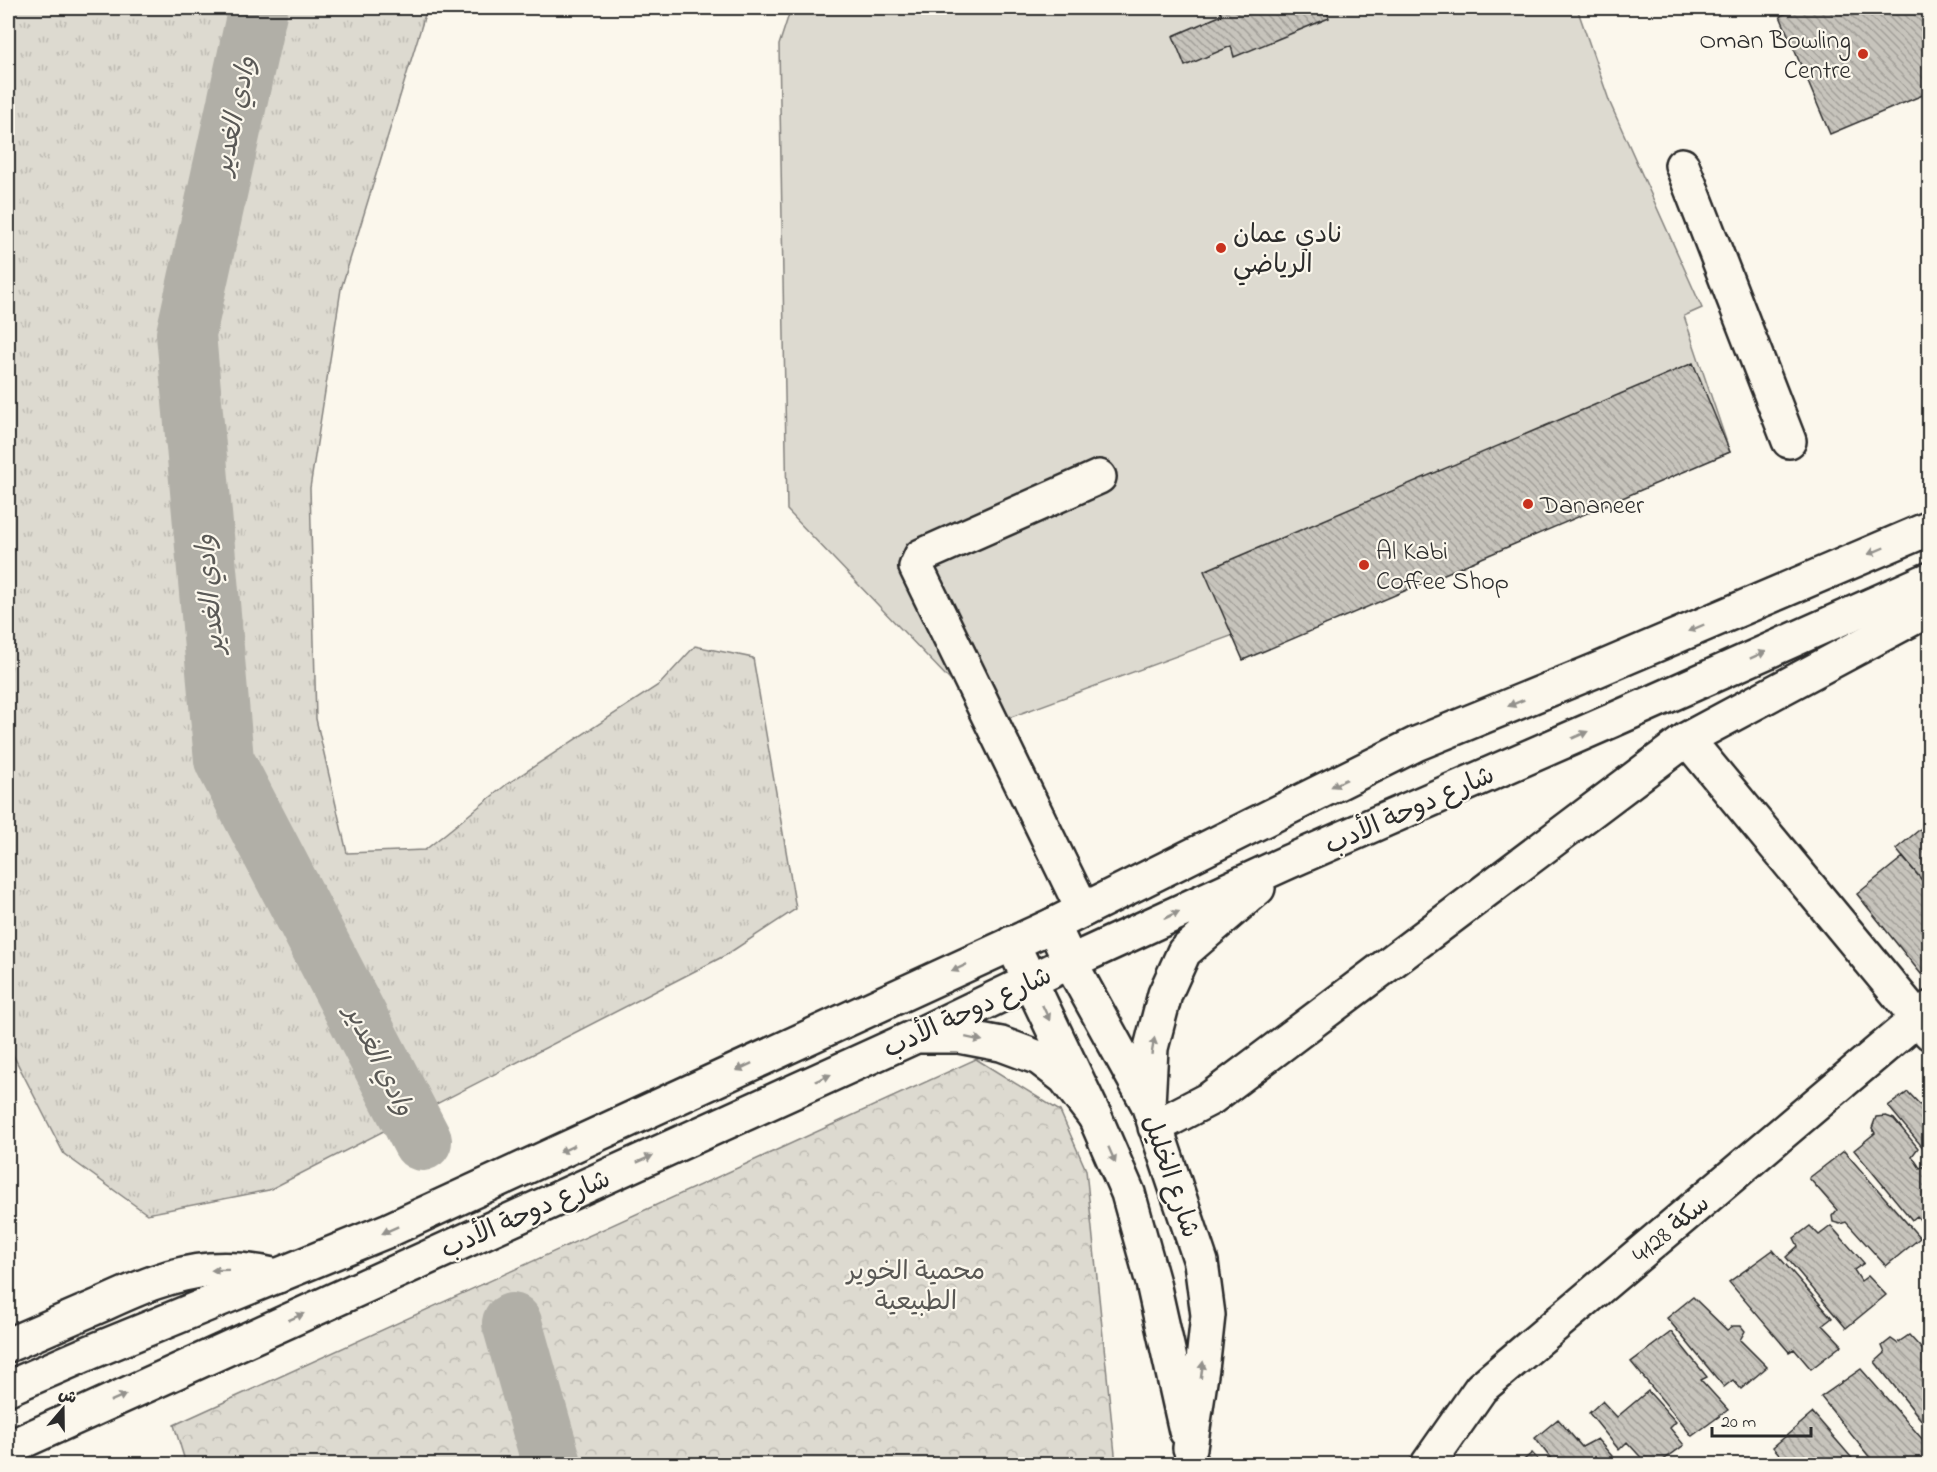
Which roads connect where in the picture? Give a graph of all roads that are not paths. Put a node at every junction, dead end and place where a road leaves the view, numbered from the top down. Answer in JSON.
{"nodes":[{"id":1,"x":1682,"y":165,"type":"dead end"},
{"id":2,"x":1789,"y":441,"type":"dead end"},
{"id":3,"x":1099,"y":477,"type":"dead end"},
{"id":4,"x":1929,"y":528,"type":"edge"},
{"id":5,"x":1929,"y":579,"type":"edge"},
{"id":6,"x":1929,"y":609,"type":"edge"},
{"id":7,"x":1687,"y":739,"type":"junction"},
{"id":8,"x":1288,"y":862,"type":"junction"},
{"id":9,"x":1083,"y":909,"type":"junction"},
{"id":10,"x":1053,"y":925,"type":"junction"},
{"id":11,"x":1012,"y":944,"type":"junction"},
{"id":12,"x":1070,"y":962,"type":"junction"},
{"id":13,"x":1031,"y":981,"type":"junction"},
{"id":14,"x":1925,"y":1019,"type":"edge"},
{"id":15,"x":916,"y":1036,"type":"junction"},
{"id":16,"x":1151,"y":1116,"type":"junction"},
{"id":17,"x":1095,"y":1117,"type":"junction"},
{"id":18,"x":278,"y":1276,"type":"junction"},
{"id":19,"x":12,"y":1342,"type":"edge"},
{"id":20,"x":8,"y":1388,"type":"edge"},
{"id":21,"x":8,"y":1448,"type":"edge"},
{"id":22,"x":1190,"y":1456,"type":"edge"},
{"id":23,"x":1428,"y":1464,"type":"edge"}],
"edges":[{"from":1,"to":2,"type":"main road"},
{"from":3,"to":9,"type":"main road"},
{"from":4,"to":9,"type":"main road","name":"شارع دوحة الأدب","one_way":true},
{"from":8,"to":5,"type":"main road","name":"شارع دوحة الأدب","one_way":true},
{"from":6,"to":7,"type":"main road"},
{"from":7,"to":14,"type":"main road"},
{"from":7,"to":16,"type":"main road"},
{"from":12,"to":8,"type":"main road","name":"شارع دوحة الأدب","one_way":true},
{"from":16,"to":8,"type":"main road","one_way":true},
{"from":9,"to":10,"type":"main road","name":"شارع دوحة الأدب"},
{"from":10,"to":11,"type":"main road","name":"شارع دوحة الأدب"},
{"from":10,"to":12,"type":"main road","name":"شارع الخليل"},
{"from":11,"to":13,"type":"main road","name":"شارع الخليل"},
{"from":11,"to":18,"type":"main road","name":"شارع دوحة الأدب","one_way":true},
{"from":12,"to":13,"type":"main road","name":"شارع دوحة الأدب"},
{"from":12,"to":16,"type":"main road","name":"شارع الخليل"},
{"from":13,"to":15,"type":"main road","name":"شارع دوحة الأدب"},
{"from":13,"to":17,"type":"main road","name":"شارع الخليل","one_way":true},
{"from":14,"to":23,"type":"main road","name":"سكة 4128"},
{"from":15,"to":17,"type":"main road","one_way":true},
{"from":21,"to":15,"type":"main road","name":"شارع دوحة الأدب","one_way":true},
{"from":22,"to":16,"type":"main road","name":"شارع الخليل","one_way":true},
{"from":17,"to":22,"type":"main road","name":"شارع الخليل","one_way":true},
{"from":18,"to":19,"type":"main road","one_way":true},
{"from":18,"to":20,"type":"main road","name":"شارع دوحة الأدب"}]}
